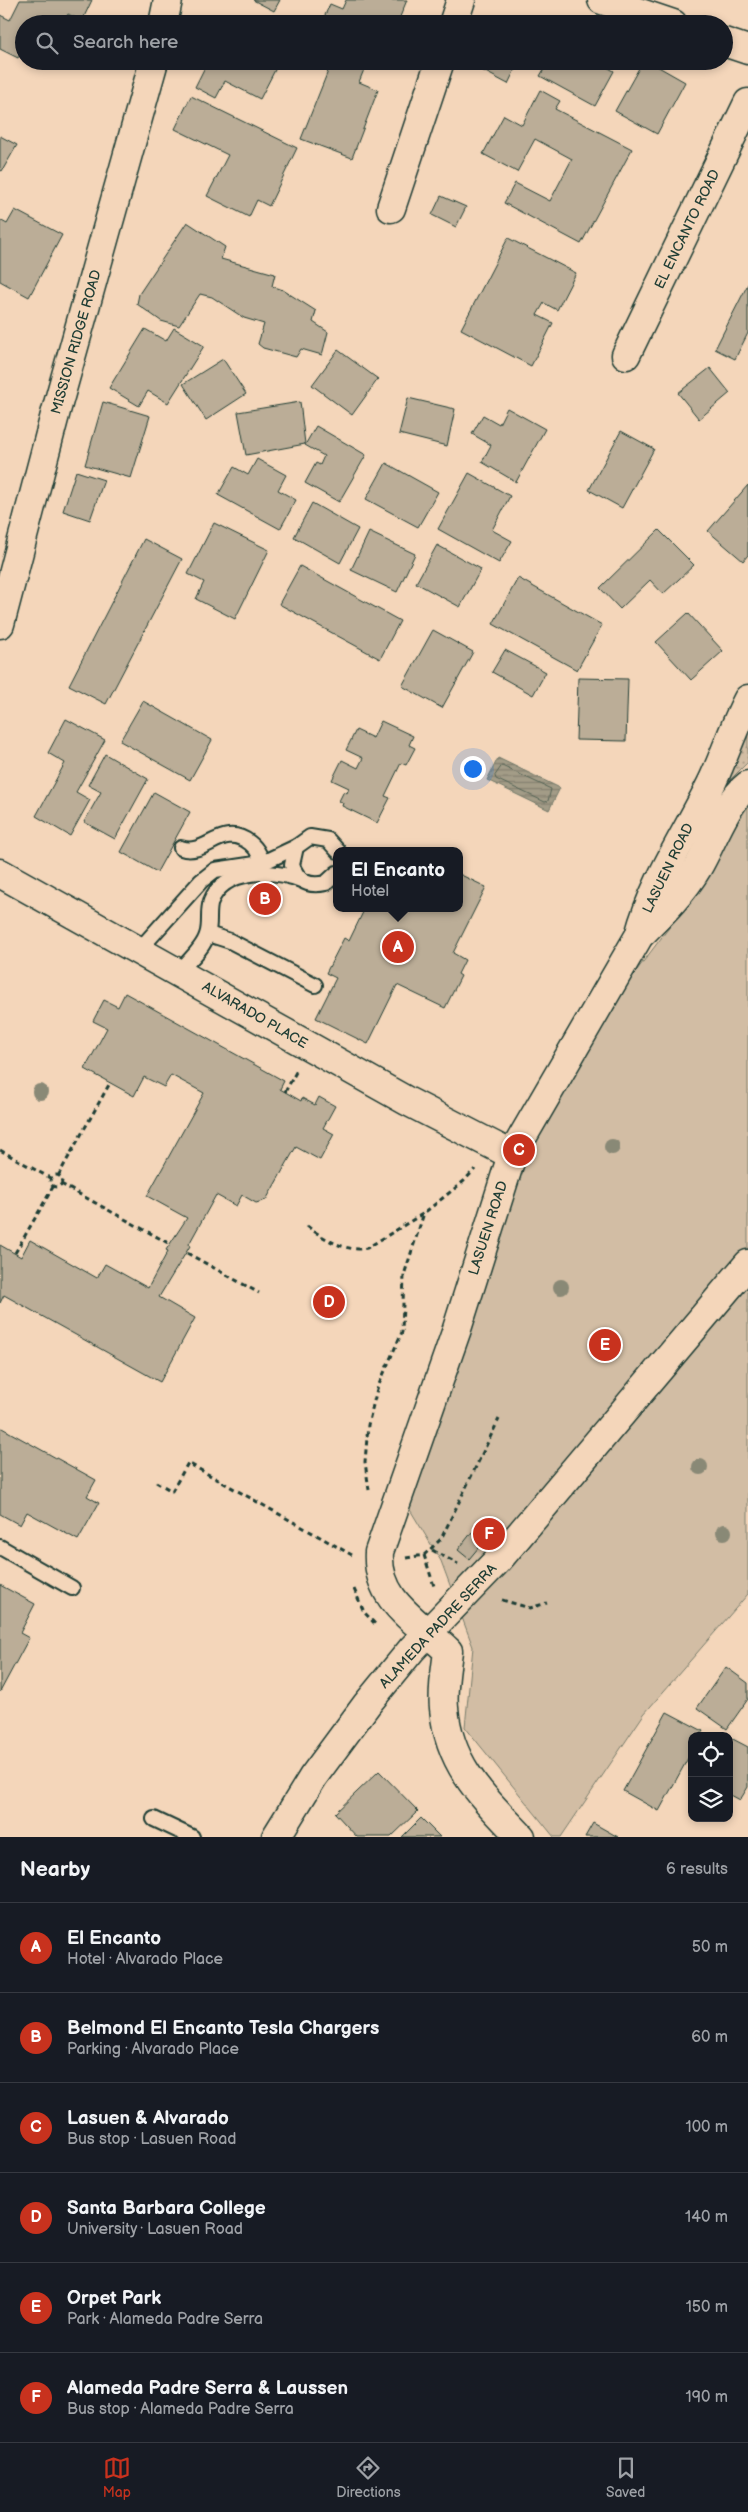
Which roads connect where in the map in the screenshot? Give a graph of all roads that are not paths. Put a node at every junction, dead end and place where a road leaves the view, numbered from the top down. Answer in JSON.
{"nodes":[{"id":1,"x":168,"y":0,"type":"edge"},
{"id":2,"x":461,"y":0,"type":"edge"},
{"id":3,"x":602,"y":0,"type":"edge"},
{"id":4,"x":165,"y":15,"type":"edge"},
{"id":5,"x":456,"y":15,"type":"edge"},
{"id":6,"x":646,"y":15,"type":"edge"},
{"id":7,"x":733,"y":45,"type":"edge"},
{"id":8,"x":748,"y":50,"type":"edge"},
{"id":9,"x":151,"y":70,"type":"edge"},
{"id":10,"x":437,"y":70,"type":"edge"},
{"id":11,"x":748,"y":103,"type":"edge"},
{"id":12,"x":391,"y":208,"type":"dead end"},
{"id":13,"x":626,"y":355,"type":"dead end"},
{"id":14,"x":0,"y":624,"type":"edge"},
{"id":15,"x":748,"y":699,"type":"edge"},
{"id":16,"x":748,"y":785,"type":"edge"},
{"id":17,"x":296,"y":847,"type":"junction"},
{"id":18,"x":334,"y":847,"type":"edge"},
{"id":19,"x":181,"y":848,"type":"dead end"},
{"id":20,"x":263,"y":868,"type":"junction"},
{"id":21,"x":0,"y":873,"type":"edge"},
{"id":22,"x":333,"y":877,"type":"edge"},
{"id":23,"x":300,"y":880,"type":"junction"},
{"id":24,"x":208,"y":934,"type":"junction"},
{"id":25,"x":639,"y":936,"type":"junction"},
{"id":26,"x":139,"y":950,"type":"junction"},
{"id":27,"x":179,"y":972,"type":"junction"},
{"id":28,"x":315,"y":985,"type":"dead end"},
{"id":29,"x":512,"y":1155,"type":"junction"},
{"id":30,"x":748,"y":1264,"type":"edge"},
{"id":31,"x":0,"y":1547,"type":"edge"},
{"id":32,"x":72,"y":1588,"type":"dead end"},
{"id":33,"x":428,"y":1632,"type":"junction"},
{"id":34,"x":154,"y":1818,"type":"dead end"},
{"id":35,"x":192,"y":1837,"type":"edge"},
{"id":36,"x":276,"y":1837,"type":"edge"},
{"id":37,"x":521,"y":1837,"type":"edge"}],
"edges":[{"from":1,"to":4,"type":"street"},
{"from":2,"to":5,"type":"street"},
{"from":3,"to":6,"type":"street"},
{"from":7,"to":8,"type":"street"},
{"from":9,"to":14,"type":"street","name":"MISSION RIDGE ROAD"},
{"from":10,"to":12,"type":"street"},
{"from":11,"to":13,"type":"street","name":"EL ENCANTO ROAD"},
{"from":15,"to":25,"type":"street","name":"LASUEN ROAD"},
{"from":16,"to":25,"type":"street"},
{"from":17,"to":18,"type":"lane"},
{"from":17,"to":20,"type":"lane"},
{"from":17,"to":23,"type":"lane"},
{"from":19,"to":20,"type":"lane"},
{"from":20,"to":23,"type":"lane"},
{"from":20,"to":24,"type":"lane"},
{"from":20,"to":26,"type":"lane"},
{"from":21,"to":26,"type":"street","name":"ALVARADO PLACE"},
{"from":22,"to":23,"type":"lane"},
{"from":24,"to":27,"type":"lane"},
{"from":24,"to":28,"type":"lane"},
{"from":25,"to":29,"type":"street","name":"LASUEN ROAD"},
{"from":26,"to":27,"type":"street","name":"ALVARADO PLACE"},
{"from":27,"to":29,"type":"street","name":"ALVARADO PLACE"},
{"from":29,"to":33,"type":"street","name":"LASUEN ROAD"},
{"from":30,"to":33,"type":"street","name":"ALAMEDA PADRE SERRA"},
{"from":31,"to":32,"type":"lane"},
{"from":33,"to":36,"type":"street","name":"ALAMEDA PADRE SERRA"},
{"from":33,"to":37,"type":"street","name":"LASUEN ROAD"},
{"from":34,"to":35,"type":"lane"}]}
